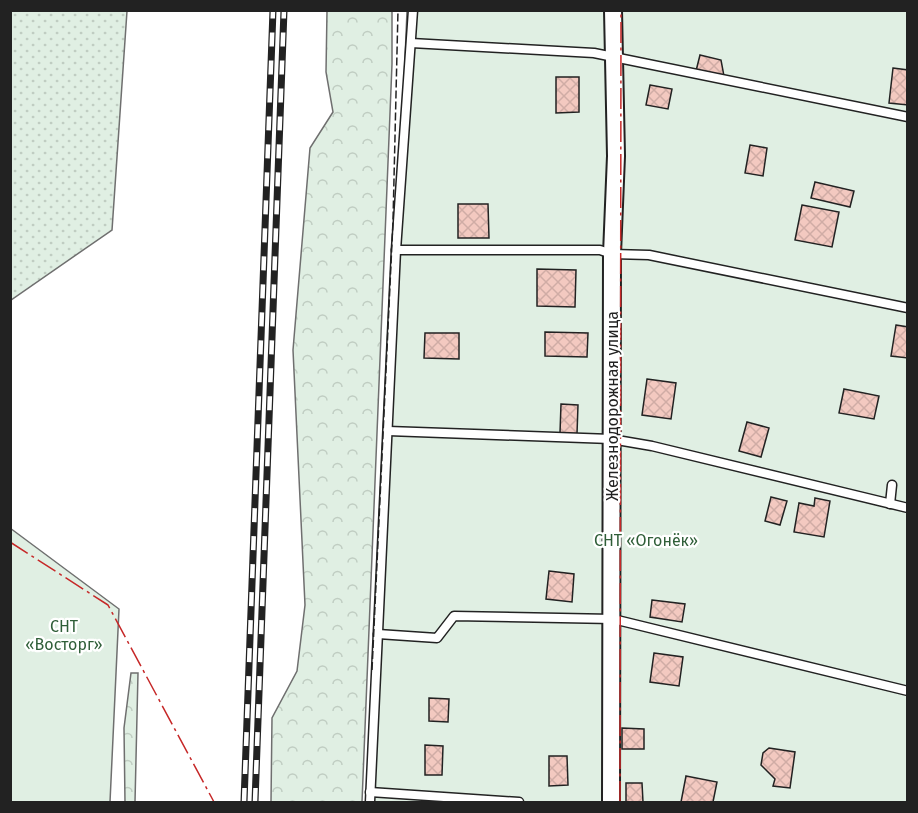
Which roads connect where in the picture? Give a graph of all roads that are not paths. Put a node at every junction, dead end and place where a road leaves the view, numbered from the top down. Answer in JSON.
{"nodes":[{"id":1,"x":413,"y":10,"type":"edge"},
{"id":2,"x":613,"y":10,"type":"edge"},
{"id":3,"x":411,"y":43,"type":"junction"},
{"id":4,"x":614,"y":57,"type":"junction"},
{"id":5,"x":908,"y":117,"type":"edge"},
{"id":6,"x":396,"y":250,"type":"junction"},
{"id":7,"x":612,"y":255,"type":"junction"},
{"id":8,"x":908,"y":308,"type":"edge"},
{"id":9,"x":388,"y":431,"type":"junction"},
{"id":10,"x":611,"y":439,"type":"junction"},
{"id":11,"x":892,"y":485,"type":"dead end"},
{"id":12,"x":890,"y":504,"type":"junction"},
{"id":13,"x":908,"y":508,"type":"edge"},
{"id":14,"x":613,"y":619,"type":"junction"},
{"id":15,"x":378,"y":634,"type":"junction"},
{"id":16,"x":908,"y":691,"type":"edge"},
{"id":17,"x":370,"y":792,"type":"junction"},
{"id":18,"x":370,"y":802,"type":"edge"},
{"id":19,"x":519,"y":802,"type":"edge"},
{"id":20,"x":611,"y":802,"type":"edge"}],
"edges":[{"from":1,"to":3,"type":"lane"},
{"from":2,"to":4,"type":"street","name":"Железнодорожная улица"},
{"from":3,"to":4,"type":"lane"},
{"from":3,"to":6,"type":"lane"},
{"from":4,"to":5,"type":"lane"},
{"from":4,"to":7,"type":"street","name":"Железнодорожная улица"},
{"from":6,"to":7,"type":"lane"},
{"from":6,"to":9,"type":"lane"},
{"from":7,"to":8,"type":"lane"},
{"from":7,"to":10,"type":"street","name":"Железнодорожная улица"},
{"from":9,"to":10,"type":"lane"},
{"from":9,"to":15,"type":"lane"},
{"from":10,"to":12,"type":"lane"},
{"from":10,"to":14,"type":"street","name":"Железнодорожная улица"},
{"from":11,"to":12,"type":"lane"},
{"from":12,"to":13,"type":"lane"},
{"from":14,"to":15,"type":"lane"},
{"from":14,"to":16,"type":"lane"},
{"from":14,"to":20,"type":"street","name":"Железнодорожная улица"},
{"from":15,"to":17,"type":"lane"},
{"from":17,"to":18,"type":"lane"},
{"from":17,"to":19,"type":"lane"}]}
